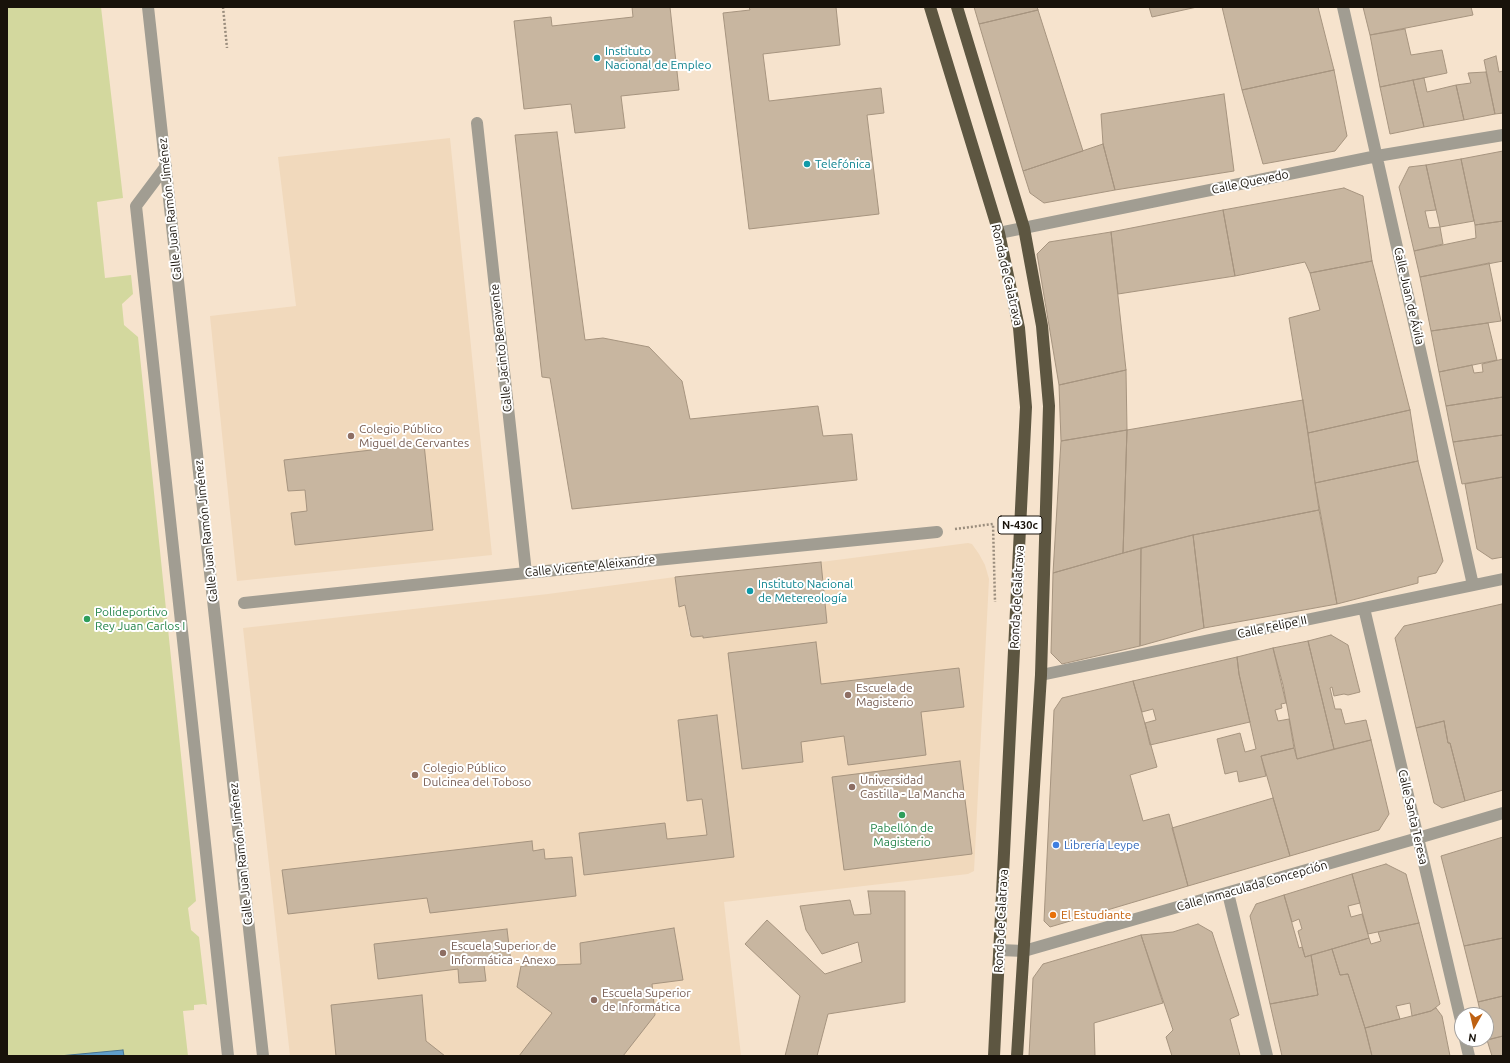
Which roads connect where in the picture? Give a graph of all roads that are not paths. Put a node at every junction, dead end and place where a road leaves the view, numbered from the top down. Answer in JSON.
{"nodes":[{"id":1,"x":148,"y":7,"type":"edge"},
{"id":2,"x":930,"y":7,"type":"edge"},
{"id":3,"x":957,"y":7,"type":"edge"},
{"id":4,"x":1343,"y":7,"type":"edge"},
{"id":5,"x":476,"y":123,"type":"dead end"},
{"id":6,"x":1503,"y":135,"type":"edge"},
{"id":7,"x":1377,"y":156,"type":"junction"},
{"id":8,"x":166,"y":166,"type":"junction"},
{"id":9,"x":1024,"y":228,"type":"junction"},
{"id":10,"x":998,"y":233,"type":"junction"},
{"id":11,"x":937,"y":532,"type":"road end"},
{"id":12,"x":526,"y":572,"type":"junction"},
{"id":13,"x":1503,"y":579,"type":"edge"},
{"id":14,"x":1473,"y":585,"type":"junction"},
{"id":15,"x":244,"y":603,"type":"dead end"},
{"id":16,"x":1364,"y":608,"type":"junction"},
{"id":17,"x":1041,"y":675,"type":"junction"},
{"id":18,"x":1503,"y":813,"type":"edge"},
{"id":19,"x":1418,"y":838,"type":"junction"},
{"id":20,"x":1228,"y":893,"type":"junction"},
{"id":21,"x":1000,"y":950,"type":"junction"},
{"id":22,"x":1024,"y":951,"type":"junction"},
{"id":23,"x":1458,"y":1007,"type":"edge"},
{"id":24,"x":228,"y":1056,"type":"edge"},
{"id":25,"x":264,"y":1056,"type":"edge"},
{"id":26,"x":994,"y":1056,"type":"edge"},
{"id":27,"x":1017,"y":1056,"type":"edge"},
{"id":28,"x":1267,"y":1056,"type":"edge"}],
"edges":[{"from":1,"to":8,"type":"street","name":"Calle Juan Ramón Jiménez"},
{"from":2,"to":10,"type":"highway","name":"Ronda de Calatrava","number":"N-430c"},
{"from":3,"to":9,"type":"highway","name":"Ronda de Calatrava","number":"N-430c"},
{"from":4,"to":7,"type":"street","name":"Calle Juan de Ávila"},
{"from":5,"to":12,"type":"street","name":"Calle Jacinto Benavente"},
{"from":6,"to":7,"type":"street","name":"Calle Quevedo"},
{"from":7,"to":9,"type":"street","name":"Calle Quevedo"},
{"from":7,"to":14,"type":"street","name":"Calle Juan de Ávila"},
{"from":8,"to":24,"type":"street"},
{"from":8,"to":25,"type":"street","name":"Calle Juan Ramón Jiménez"},
{"from":9,"to":10,"type":"street","name":"Calle Quevedo"},
{"from":9,"to":17,"type":"highway","name":"Ronda de Calatrava","number":"N-430c"},
{"from":10,"to":21,"type":"highway","name":"Ronda de Calatrava","number":"N-430c"},
{"from":11,"to":12,"type":"street","name":"Calle Vicente Aleixandre"},
{"from":12,"to":15,"type":"street","name":"Calle Vicente Aleixandre"},
{"from":13,"to":14,"type":"street","name":"Calle Felipe II"},
{"from":14,"to":16,"type":"street","name":"Calle Felipe II"},
{"from":16,"to":17,"type":"street","name":"Calle Felipe II"},
{"from":16,"to":19,"type":"street","name":"Calle Santa Teresa"},
{"from":17,"to":22,"type":"highway","name":"Ronda de Calatrava","number":"N-430c"},
{"from":18,"to":19,"type":"street","name":"Calle Inmaculada Concepción"},
{"from":19,"to":20,"type":"street","name":"Calle Inmaculada Concepción"},
{"from":19,"to":23,"type":"street","name":"Calle Santa Teresa"},
{"from":20,"to":22,"type":"street","name":"Calle Inmaculada Concepción"},
{"from":20,"to":28,"type":"street"},
{"from":21,"to":22,"type":"street","name":"Calle Inmaculada Concepción"},
{"from":21,"to":26,"type":"highway","name":"Ronda de Calatrava","number":"N-430c"},
{"from":22,"to":27,"type":"highway","name":"Ronda de Calatrava","number":"N-430c"}]}
